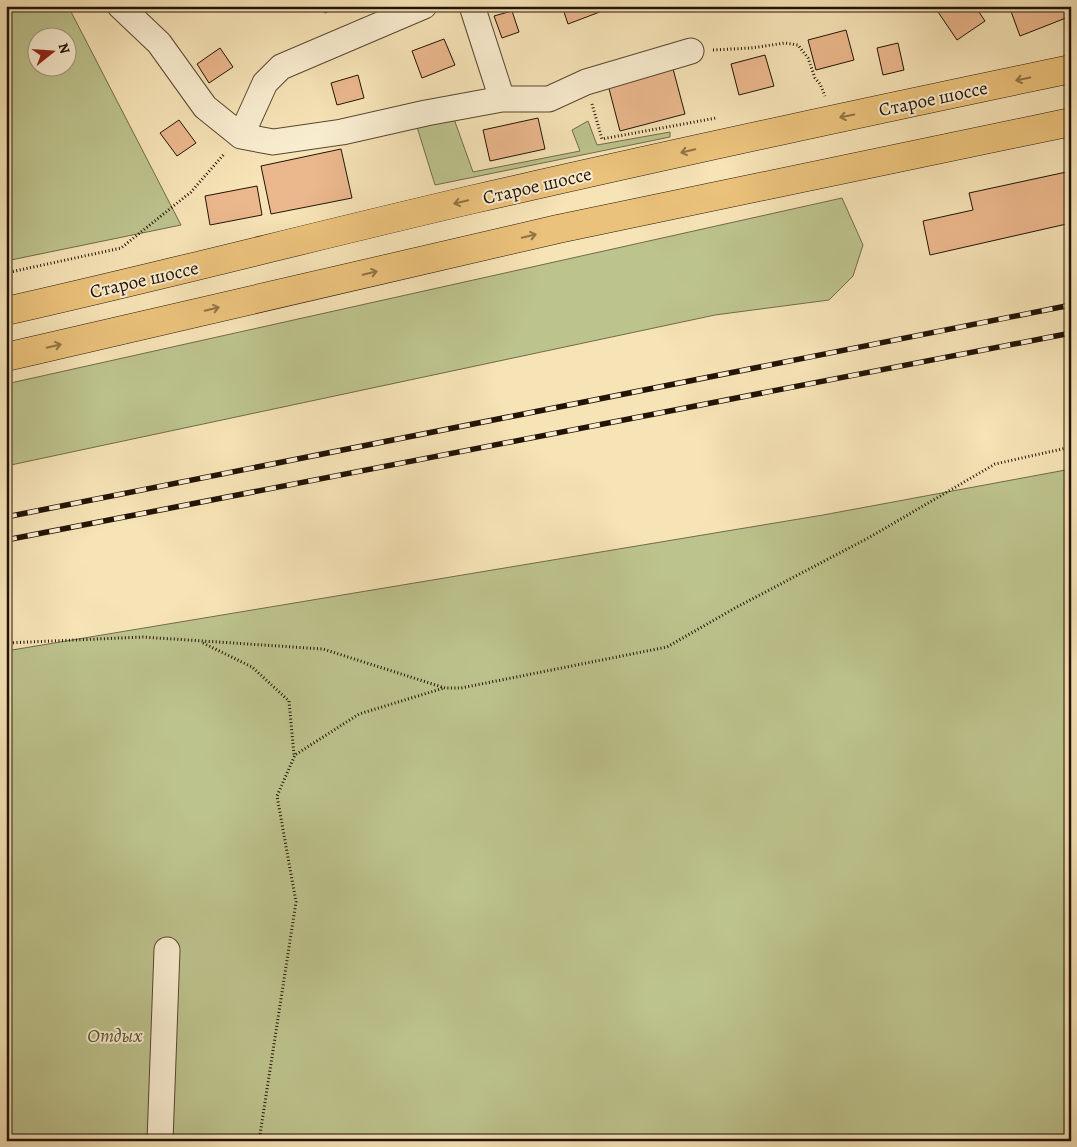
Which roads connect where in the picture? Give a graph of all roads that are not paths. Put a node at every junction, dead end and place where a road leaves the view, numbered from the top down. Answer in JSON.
{"nodes":[{"id":1,"x":120,"y":6,"type":"edge"},
{"id":2,"x":424,"y":6,"type":"edge"},
{"id":3,"x":472,"y":6,"type":"edge"},
{"id":4,"x":691,"y":51,"type":"road end"},
{"id":5,"x":1071,"y":69,"type":"edge"},
{"id":6,"x":502,"y":99,"type":"junction"},
{"id":7,"x":1071,"y":122,"type":"edge"},
{"id":8,"x":240,"y":136,"type":"junction"},
{"id":9,"x":6,"y":311,"type":"edge"},
{"id":10,"x":6,"y":357,"type":"edge"},
{"id":11,"x":167,"y":950,"type":"dead end"},
{"id":12,"x":160,"y":1141,"type":"edge"}],
"edges":[{"from":1,"to":8,"type":"street"},
{"from":2,"to":8,"type":"street"},
{"from":3,"to":6,"type":"street"},
{"from":4,"to":6,"type":"street"},
{"from":5,"to":9,"type":"highway","name":"Старое шоссе","one_way":true},
{"from":6,"to":8,"type":"street"},
{"from":10,"to":7,"type":"highway","one_way":true},
{"from":11,"to":12,"type":"street"}]}
